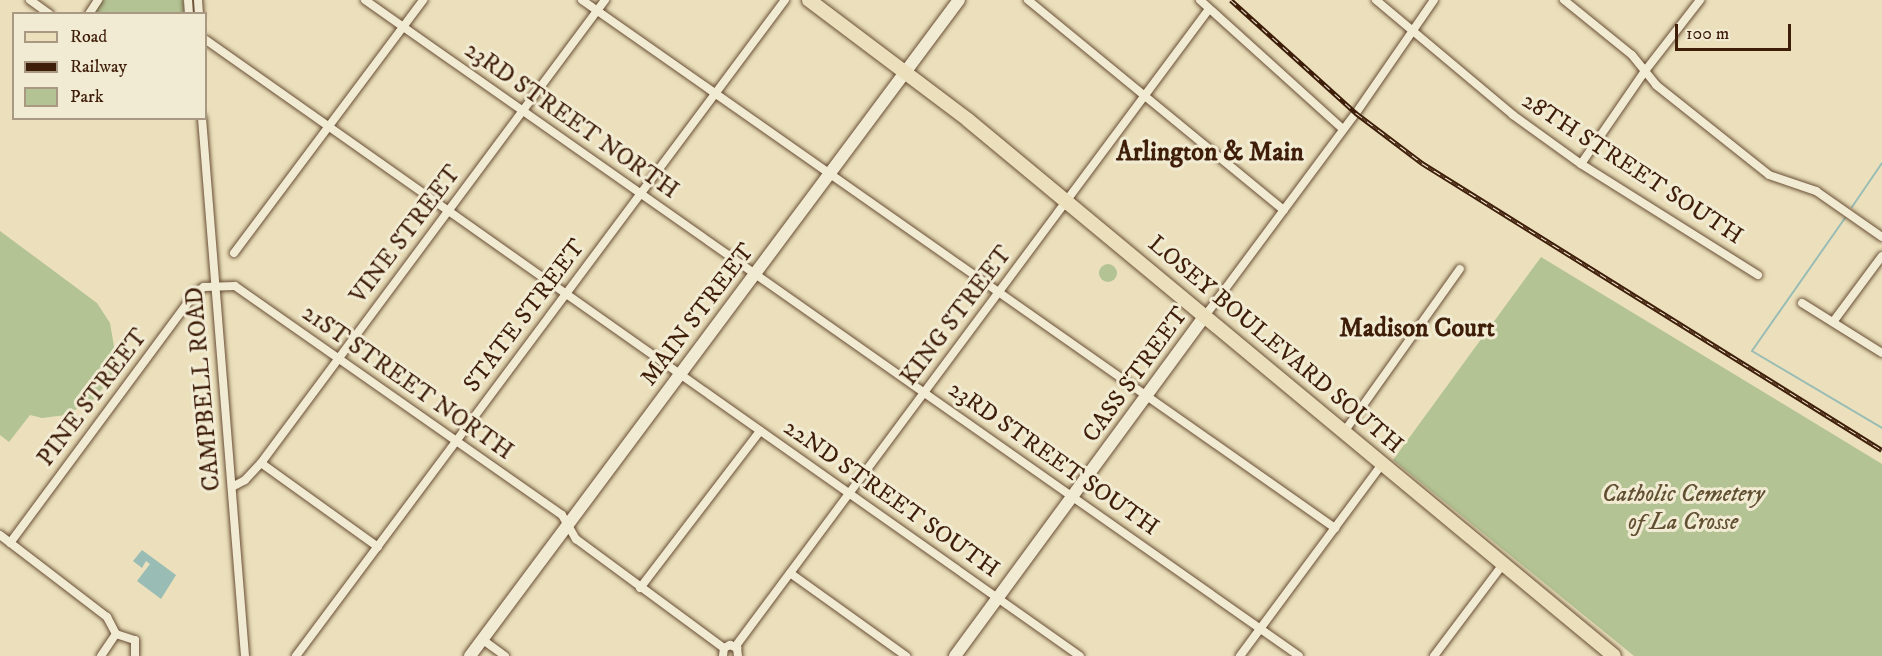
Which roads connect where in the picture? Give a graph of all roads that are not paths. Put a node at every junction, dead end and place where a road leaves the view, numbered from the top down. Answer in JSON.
{"nodes":[{"id":1,"x":30,"y":0,"type":"edge"},
{"id":2,"x":365,"y":0,"type":"edge"},
{"id":3,"x":423,"y":0,"type":"edge"},
{"id":4,"x":582,"y":0,"type":"edge"},
{"id":5,"x":605,"y":0,"type":"edge"},
{"id":6,"x":785,"y":0,"type":"edge"},
{"id":7,"x":809,"y":0,"type":"edge"},
{"id":8,"x":959,"y":0,"type":"edge"},
{"id":9,"x":1028,"y":0,"type":"edge"},
{"id":10,"x":1200,"y":0,"type":"edge"},
{"id":11,"x":1376,"y":0,"type":"edge"},
{"id":12,"x":1434,"y":0,"type":"edge"},
{"id":13,"x":1564,"y":0,"type":"edge"},
{"id":14,"x":1700,"y":0,"type":"edge"},
{"id":15,"x":1209,"y":9,"type":"junction"},
{"id":16,"x":597,"y":11,"type":"junction"},
{"id":17,"x":46,"y":12,"type":"edge"},
{"id":18,"x":402,"y":27,"type":"junction"},
{"id":19,"x":1412,"y":30,"type":"junction"},
{"id":20,"x":207,"y":41,"type":"edge"},
{"id":21,"x":906,"y":70,"type":"junction"},
{"id":22,"x":1645,"y":71,"type":"junction"},
{"id":23,"x":716,"y":93,"type":"junction"},
{"id":24,"x":1146,"y":95,"type":"junction"},
{"id":25,"x":523,"y":112,"type":"junction"},
{"id":26,"x":202,"y":120,"type":"edge"},
{"id":27,"x":329,"y":126,"type":"junction"},
{"id":28,"x":1344,"y":129,"type":"junction"},
{"id":29,"x":1581,"y":164,"type":"junction"},
{"id":30,"x":829,"y":173,"type":"junction"},
{"id":31,"x":641,"y":193,"type":"junction"},
{"id":32,"x":1067,"y":202,"type":"junction"},
{"id":33,"x":1284,"y":210,"type":"junction"},
{"id":34,"x":448,"y":211,"type":"junction"},
{"id":35,"x":1882,"y":237,"type":"edge"},
{"id":36,"x":234,"y":253,"type":"dead end"},
{"id":37,"x":1882,"y":256,"type":"edge"},
{"id":38,"x":1460,"y":269,"type":"dead end"},
{"id":39,"x":755,"y":274,"type":"junction"},
{"id":40,"x":1758,"y":275,"type":"dead end"},
{"id":41,"x":215,"y":286,"type":"junction"},
{"id":42,"x":999,"y":292,"type":"junction"},
{"id":43,"x":566,"y":294,"type":"junction"},
{"id":44,"x":1802,"y":303,"type":"dead end"},
{"id":45,"x":1205,"y":316,"type":"junction"},
{"id":46,"x":1833,"y":322,"type":"junction"},
{"id":47,"x":1882,"y":353,"type":"edge"},
{"id":48,"x":339,"y":358,"type":"junction"},
{"id":49,"x":680,"y":375,"type":"junction"},
{"id":50,"x":924,"y":392,"type":"junction"},
{"id":51,"x":1146,"y":396,"type":"junction"},
{"id":52,"x":760,"y":431,"type":"junction"},
{"id":53,"x":1344,"y":432,"type":"junction"},
{"id":54,"x":456,"y":442,"type":"junction"},
{"id":55,"x":261,"y":464,"type":"junction"},
{"id":56,"x":1382,"y":464,"type":"junction"},
{"id":57,"x":232,"y":487,"type":"junction"},
{"id":58,"x":849,"y":493,"type":"junction"},
{"id":59,"x":1073,"y":497,"type":"junction"},
{"id":60,"x":568,"y":527,"type":"junction"},
{"id":61,"x":1335,"y":528,"type":"junction"},
{"id":62,"x":0,"y":536,"type":"edge"},
{"id":63,"x":10,"y":543,"type":"junction"},
{"id":64,"x":378,"y":547,"type":"junction"},
{"id":65,"x":1503,"y":564,"type":"junction"},
{"id":66,"x":790,"y":573,"type":"junction"},
{"id":67,"x":640,"y":588,"type":"junction"},
{"id":68,"x":998,"y":598,"type":"junction"},
{"id":69,"x":1261,"y":629,"type":"junction"},
{"id":70,"x":116,"y":633,"type":"junction"},
{"id":71,"x":483,"y":640,"type":"junction"},
{"id":72,"x":736,"y":651,"type":"edge"},
{"id":73,"x":723,"y":652,"type":"edge"},
{"id":74,"x":1605,"y":653,"type":"edge"},
{"id":75,"x":101,"y":656,"type":"edge"},
{"id":76,"x":135,"y":656,"type":"edge"},
{"id":77,"x":245,"y":656,"type":"edge"},
{"id":78,"x":296,"y":656,"type":"edge"},
{"id":79,"x":470,"y":656,"type":"edge"},
{"id":80,"x":505,"y":656,"type":"edge"},
{"id":81,"x":906,"y":656,"type":"edge"},
{"id":82,"x":955,"y":656,"type":"edge"},
{"id":83,"x":1080,"y":656,"type":"edge"},
{"id":84,"x":1240,"y":656,"type":"edge"},
{"id":85,"x":1299,"y":656,"type":"edge"},
{"id":86,"x":1434,"y":656,"type":"edge"}],
"edges":[{"from":1,"to":17,"type":"street"},
{"from":2,"to":18,"type":"street","name":"23RD STREET NORTH"},
{"from":3,"to":18,"type":"street"},
{"from":4,"to":16,"type":"street"},
{"from":5,"to":16,"type":"street","name":"VINE STREET"},
{"from":6,"to":23,"type":"street","name":"STATE STREET"},
{"from":7,"to":21,"type":"main road","name":"LOSEY BOULEVARD SOUTH"},
{"from":8,"to":21,"type":"street","name":"MAIN STREET"},
{"from":9,"to":24,"type":"street"},
{"from":10,"to":15,"type":"street"},
{"from":11,"to":19,"type":"street","name":"28TH STREET SOUTH"},
{"from":12,"to":19,"type":"street","name":"CASS STREET"},
{"from":13,"to":22,"type":"street"},
{"from":14,"to":22,"type":"street"},
{"from":15,"to":24,"type":"street","name":"KING STREET"},
{"from":15,"to":28,"type":"street"},
{"from":16,"to":23,"type":"street"},
{"from":16,"to":25,"type":"street","name":"VINE STREET"},
{"from":18,"to":25,"type":"street","name":"23RD STREET NORTH"},
{"from":18,"to":27,"type":"street"},
{"from":19,"to":28,"type":"street","name":"CASS STREET"},
{"from":19,"to":29,"type":"street","name":"28TH STREET SOUTH"},
{"from":20,"to":27,"type":"street","name":"22ND STREET SOUTH"},
{"from":21,"to":30,"type":"street","name":"MAIN STREET"},
{"from":21,"to":32,"type":"main road","name":"LOSEY BOULEVARD SOUTH"},
{"from":22,"to":29,"type":"street"},
{"from":22,"to":35,"type":"street"},
{"from":23,"to":30,"type":"street"},
{"from":23,"to":31,"type":"street","name":"STATE STREET"},
{"from":24,"to":32,"type":"street","name":"KING STREET"},
{"from":24,"to":33,"type":"street"},
{"from":25,"to":31,"type":"street","name":"23RD STREET NORTH"},
{"from":25,"to":34,"type":"street","name":"VINE STREET"},
{"from":26,"to":41,"type":"street","name":"CAMPBELL ROAD"},
{"from":27,"to":34,"type":"street","name":"22ND STREET SOUTH"},
{"from":27,"to":36,"type":"street"},
{"from":28,"to":33,"type":"street","name":"CASS STREET"},
{"from":29,"to":40,"type":"street","name":"28TH STREET SOUTH"},
{"from":30,"to":39,"type":"street","name":"MAIN STREET"},
{"from":30,"to":42,"type":"street"},
{"from":31,"to":39,"type":"street","name":"23RD STREET NORTH"},
{"from":31,"to":43,"type":"street","name":"STATE STREET"},
{"from":32,"to":42,"type":"street","name":"KING STREET"},
{"from":32,"to":45,"type":"main road","name":"LOSEY BOULEVARD SOUTH"},
{"from":33,"to":45,"type":"street","name":"CASS STREET"},
{"from":34,"to":43,"type":"street","name":"22ND STREET SOUTH"},
{"from":34,"to":48,"type":"street","name":"VINE STREET"},
{"from":37,"to":46,"type":"street"},
{"from":38,"to":53,"type":"street"},
{"from":39,"to":49,"type":"street","name":"MAIN STREET"},
{"from":39,"to":50,"type":"street","name":"23RD STREET SOUTH"},
{"from":41,"to":48,"type":"street","name":"21ST STREET NORTH"},
{"from":41,"to":57,"type":"street","name":"CAMPBELL ROAD"},
{"from":41,"to":63,"type":"street","name":"PINE STREET"},
{"from":42,"to":50,"type":"street","name":"KING STREET"},
{"from":42,"to":51,"type":"street"},
{"from":43,"to":49,"type":"street","name":"22ND STREET SOUTH"},
{"from":43,"to":54,"type":"street","name":"STATE STREET"},
{"from":44,"to":46,"type":"street"},
{"from":45,"to":51,"type":"street","name":"CASS STREET"},
{"from":45,"to":53,"type":"main road","name":"LOSEY BOULEVARD SOUTH"},
{"from":46,"to":47,"type":"street"},
{"from":48,"to":54,"type":"street","name":"21ST STREET NORTH"},
{"from":48,"to":55,"type":"street","name":"VINE STREET"},
{"from":49,"to":52,"type":"street","name":"22ND STREET SOUTH"},
{"from":49,"to":60,"type":"street","name":"MAIN STREET"},
{"from":50,"to":58,"type":"street","name":"KING STREET"},
{"from":50,"to":59,"type":"street","name":"23RD STREET SOUTH"},
{"from":51,"to":59,"type":"street","name":"CASS STREET"},
{"from":51,"to":61,"type":"street"},
{"from":52,"to":58,"type":"street","name":"22ND STREET SOUTH"},
{"from":52,"to":67,"type":"street"},
{"from":53,"to":56,"type":"main road","name":"LOSEY BOULEVARD SOUTH"},
{"from":54,"to":60,"type":"street","name":"21ST STREET NORTH"},
{"from":54,"to":64,"type":"street","name":"STATE STREET"},
{"from":55,"to":57,"type":"street","name":"VINE STREET"},
{"from":55,"to":64,"type":"street"},
{"from":56,"to":61,"type":"street"},
{"from":56,"to":65,"type":"main road","name":"LOSEY BOULEVARD SOUTH"},
{"from":57,"to":77,"type":"street","name":"CAMPBELL ROAD"},
{"from":58,"to":66,"type":"street","name":"KING STREET"},
{"from":58,"to":68,"type":"street","name":"22ND STREET SOUTH"},
{"from":59,"to":68,"type":"street","name":"CASS STREET"},
{"from":59,"to":69,"type":"street","name":"23RD STREET SOUTH"},
{"from":60,"to":67,"type":"street","name":"21ST STREET NORTH"},
{"from":60,"to":71,"type":"street","name":"MAIN STREET"},
{"from":61,"to":69,"type":"street"},
{"from":62,"to":63,"type":"street"},
{"from":63,"to":70,"type":"street"},
{"from":64,"to":78,"type":"street","name":"STATE STREET"},
{"from":65,"to":74,"type":"main road","name":"LOSEY BOULEVARD SOUTH"},
{"from":65,"to":86,"type":"street"},
{"from":66,"to":72,"type":"street","name":"KING STREET"},
{"from":66,"to":81,"type":"street"},
{"from":67,"to":73,"type":"street","name":"21ST STREET NORTH"},
{"from":68,"to":82,"type":"street","name":"CASS STREET"},
{"from":68,"to":83,"type":"street","name":"22ND STREET SOUTH"},
{"from":69,"to":84,"type":"street"},
{"from":69,"to":85,"type":"street","name":"23RD STREET SOUTH"},
{"from":70,"to":75,"type":"street"},
{"from":70,"to":76,"type":"street"},
{"from":71,"to":79,"type":"street","name":"MAIN STREET"},
{"from":71,"to":80,"type":"street"},
{"from":72,"to":73,"type":"street"}]}
